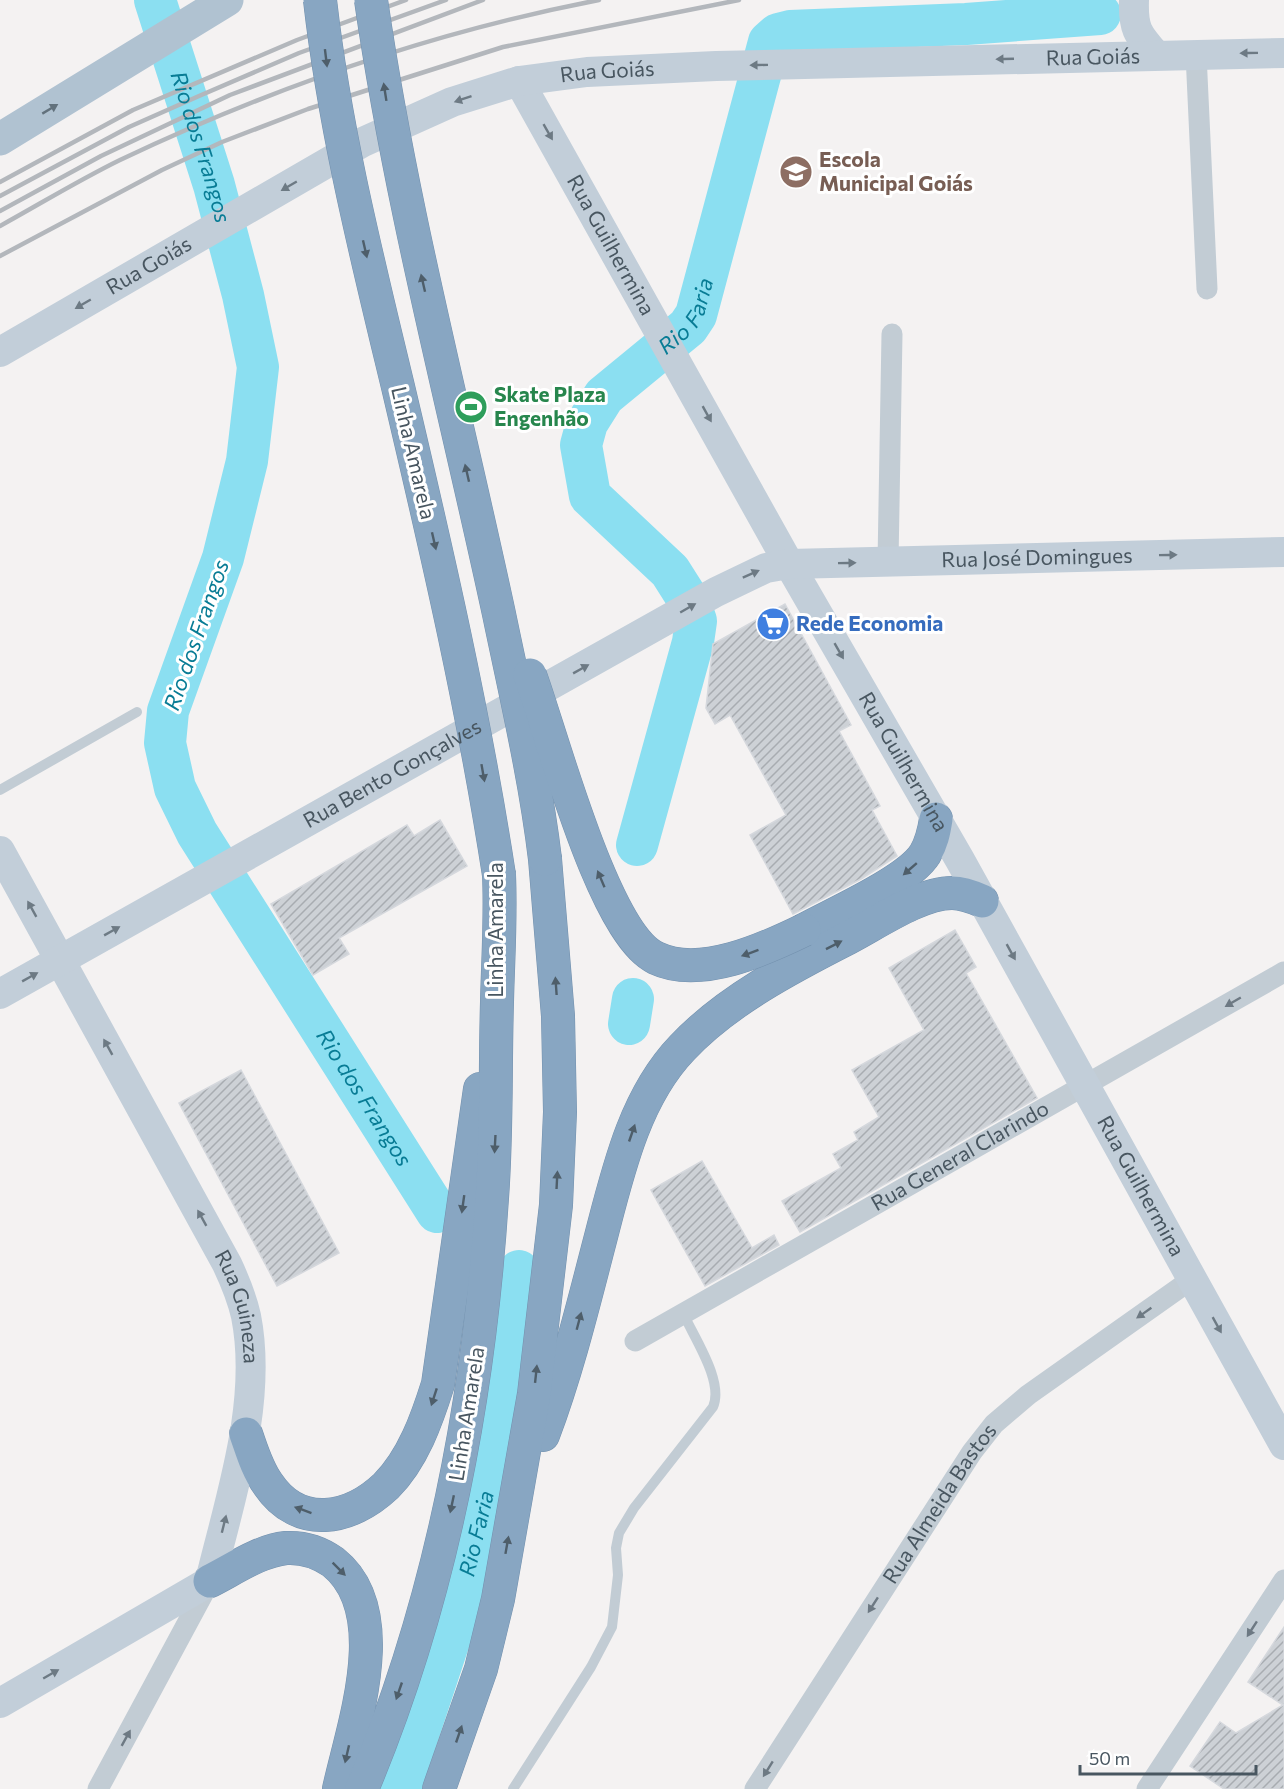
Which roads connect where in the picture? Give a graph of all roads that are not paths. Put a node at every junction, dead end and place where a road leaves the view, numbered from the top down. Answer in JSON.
{"nodes":[{"id":1,"x":215,"y":0,"type":"edge"},
{"id":2,"x":227,"y":0,"type":"edge"},
{"id":3,"x":320,"y":0,"type":"edge"},
{"id":4,"x":371,"y":0,"type":"edge"},
{"id":5,"x":1133,"y":11,"type":"edge"},
{"id":6,"x":168,"y":37,"type":"junction"},
{"id":7,"x":1284,"y":53,"type":"edge"},
{"id":8,"x":1196,"y":54,"type":"junction"},
{"id":9,"x":1156,"y":55,"type":"junction"},
{"id":10,"x":1106,"y":56,"type":"junction"},
{"id":11,"x":519,"y":81,"type":"junction"},
{"id":12,"x":0,"y":140,"type":"edge"},
{"id":13,"x":1207,"y":289,"type":"dead end"},
{"id":14,"x":892,"y":334,"type":"dead end"},
{"id":15,"x":0,"y":352,"type":"edge"},
{"id":16,"x":1284,"y":552,"type":"edge"},
{"id":17,"x":888,"y":562,"type":"junction"},
{"id":18,"x":789,"y":564,"type":"junction"},
{"id":19,"x":498,"y":612,"type":"junction"},
{"id":20,"x":137,"y":712,"type":"dead end"},
{"id":21,"x":0,"y":790,"type":"edge"},
{"id":22,"x":936,"y":819,"type":"junction"},
{"id":23,"x":0,"y":851,"type":"edge"},
{"id":24,"x":982,"y":901,"type":"junction"},
{"id":25,"x":61,"y":960,"type":"junction"},
{"id":26,"x":1284,"y":972,"type":"edge"},
{"id":27,"x":0,"y":994,"type":"edge"},
{"id":28,"x":497,"y":1001,"type":"junction"},
{"id":29,"x":1085,"y":1087,"type":"junction"},
{"id":30,"x":1192,"y":1279,"type":"junction"},
{"id":31,"x":684,"y":1315,"type":"junction"},
{"id":32,"x":635,"y":1341,"type":"dead end"},
{"id":33,"x":246,"y":1434,"type":"junction"},
{"id":34,"x":1284,"y":1445,"type":"edge"},
{"id":35,"x":517,"y":1494,"type":"junction"},
{"id":36,"x":1284,"y":1580,"type":"edge"},
{"id":37,"x":210,"y":1581,"type":"junction"},
{"id":38,"x":0,"y":1703,"type":"edge"},
{"id":39,"x":98,"y":1789,"type":"edge"},
{"id":40,"x":339,"y":1789,"type":"edge"},
{"id":41,"x":362,"y":1789,"type":"edge"},
{"id":42,"x":439,"y":1789,"type":"edge"},
{"id":43,"x":513,"y":1789,"type":"edge"},
{"id":44,"x":755,"y":1789,"type":"edge"},
{"id":45,"x":1147,"y":1789,"type":"edge"}],
"edges":[{"from":1,"to":6,"type":"main road"},
{"from":2,"to":6,"type":"main road"},
{"from":3,"to":28,"type":"highway","name":"Linha Amarela","one_way":true,"bridge":true},
{"from":19,"to":4,"type":"highway","one_way":true,"bridge":true},
{"from":5,"to":9,"type":"street"},
{"from":5,"to":10,"type":"street"},
{"from":12,"to":6,"type":"main road","one_way":true},
{"from":7,"to":8,"type":"street","name":"Rua Goiás","one_way":true},
{"from":8,"to":9,"type":"street","name":"Rua Goiás"},
{"from":8,"to":13,"type":"street"},
{"from":9,"to":10,"type":"street","name":"Rua Goiás"},
{"from":10,"to":11,"type":"street","name":"Rua Goiás","one_way":true},
{"from":11,"to":15,"type":"street","name":"Rua Goiás","one_way":true},
{"from":11,"to":18,"type":"street","name":"Rua Guilhermina","one_way":true},
{"from":14,"to":17,"type":"street"},
{"from":17,"to":16,"type":"street","name":"Rua José Domingues","one_way":true},
{"from":18,"to":17,"type":"street","name":"Rua José Domingues","one_way":true},
{"from":18,"to":22,"type":"street","name":"Rua Guilhermina","one_way":true},
{"from":25,"to":18,"type":"street","name":"Rua Bento Gonçalves","one_way":true},
{"from":22,"to":19,"type":"highway","one_way":true,"bridge":true},
{"from":35,"to":19,"type":"highway","one_way":true,"bridge":true},
{"from":20,"to":21,"type":"lane"},
{"from":22,"to":24,"type":"street","name":"Rua Guilhermina"},
{"from":25,"to":23,"type":"street","name":"Rua Guineza","one_way":true},
{"from":24,"to":29,"type":"street","name":"Rua Guilhermina","one_way":true},
{"from":35,"to":24,"type":"highway","one_way":true},
{"from":27,"to":25,"type":"street","name":"Rua Bento Gonçalves","one_way":true},
{"from":33,"to":25,"type":"street","name":"Rua Guineza","one_way":true},
{"from":26,"to":29,"type":"street","name":"Rua General Clarindo","one_way":true},
{"from":28,"to":33,"type":"highway","one_way":true},
{"from":28,"to":41,"type":"highway","name":"Linha Amarela","one_way":true},
{"from":29,"to":30,"type":"street","name":"Rua Guilhermina"},
{"from":29,"to":31,"type":"street","name":"Rua General Clarindo"},
{"from":30,"to":34,"type":"street","name":"Rua Guilhermina","one_way":true},
{"from":30,"to":44,"type":"street","name":"Rua Almeida Bastos","one_way":true},
{"from":31,"to":32,"type":"street","name":"Rua General Clarindo"},
{"from":31,"to":43,"type":"lane"},
{"from":37,"to":33,"type":"street","name":"Rua Guineza","one_way":true},
{"from":42,"to":35,"type":"highway","one_way":true},
{"from":36,"to":45,"type":"street","one_way":true},
{"from":38,"to":37,"type":"street","one_way":true},
{"from":39,"to":37,"type":"street","name":"Rua Guineza","one_way":true},
{"from":37,"to":40,"type":"highway","one_way":true}]}
